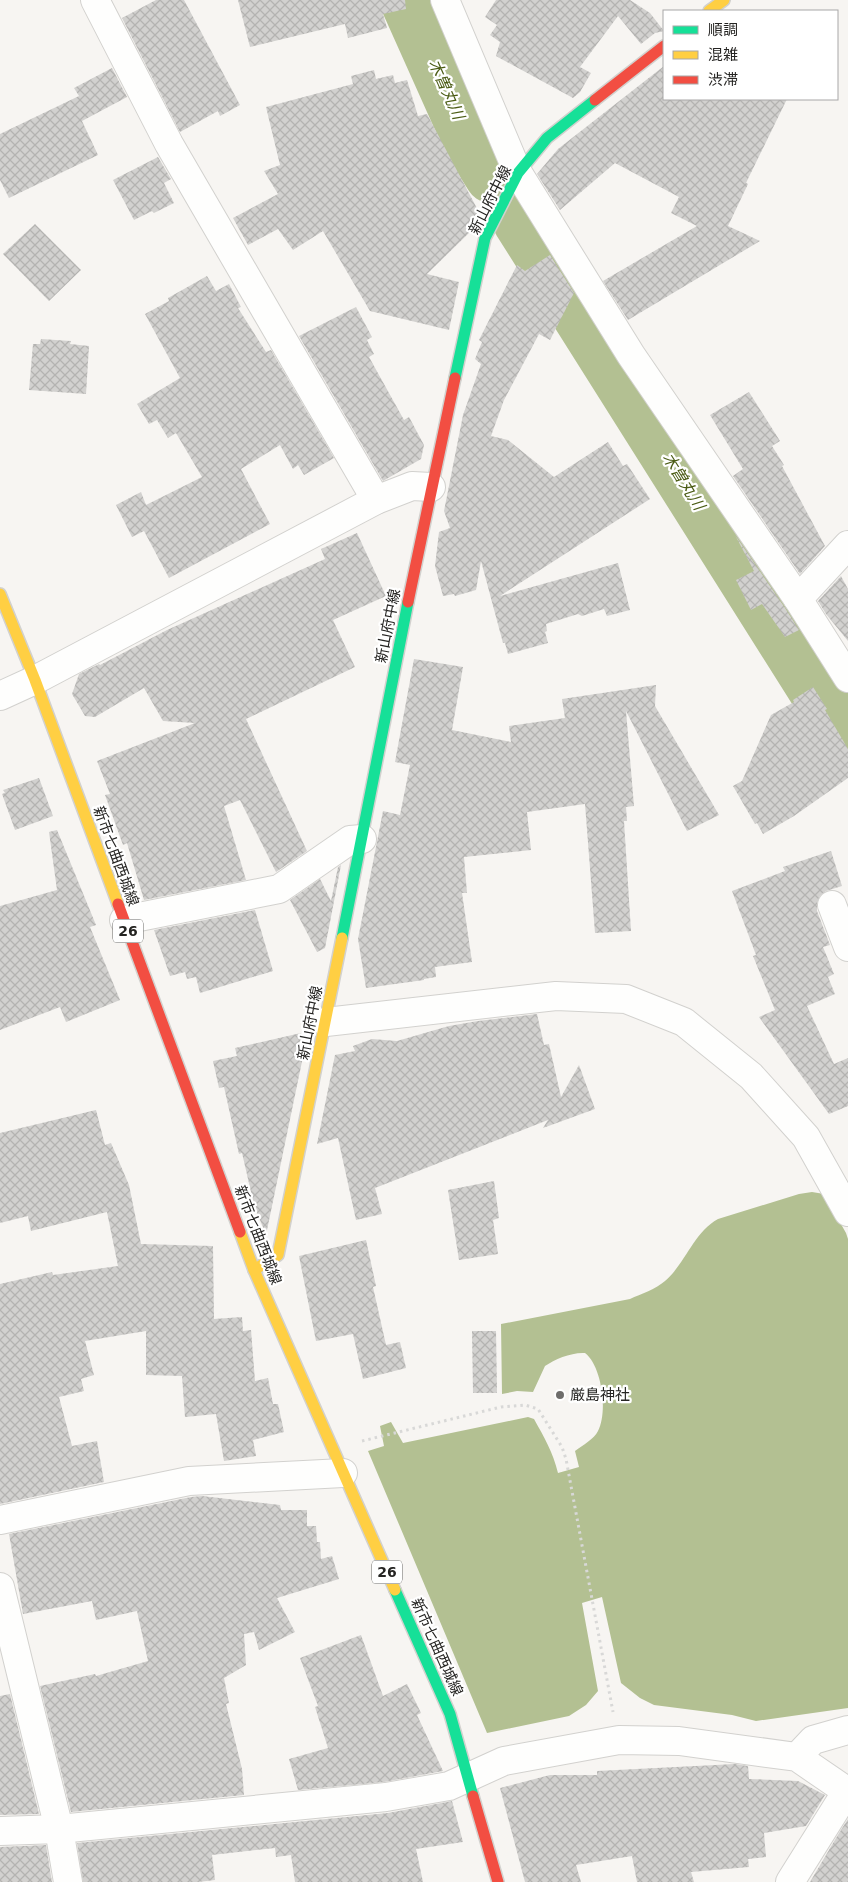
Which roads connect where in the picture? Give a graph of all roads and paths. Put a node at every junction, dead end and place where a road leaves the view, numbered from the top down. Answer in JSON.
{"nodes":[{"id":1,"x":95,"y":0,"type":"edge"},
{"id":2,"x":446,"y":0,"type":"edge"},
{"id":3,"x":724,"y":0,"type":"edge"},
{"id":4,"x":710,"y":10,"type":"edge"},
{"id":5,"x":663,"y":47,"type":"edge"},
{"id":6,"x":518,"y":173,"type":"junction"},
{"id":7,"x":431,"y":487,"type":"junction"},
{"id":8,"x":376,"y":500,"type":"junction"},
{"id":9,"x":848,"y":545,"type":"edge"},
{"id":10,"x":0,"y":594,"type":"edge"},
{"id":11,"x":798,"y":599,"type":"junction"},
{"id":12,"x":848,"y":678,"type":"edge"},
{"id":13,"x":36,"y":680,"type":"junction"},
{"id":14,"x":0,"y":696,"type":"edge"},
{"id":15,"x":362,"y":839,"type":"junction"},
{"id":16,"x":832,"y":905,"type":"dead end"},
{"id":17,"x":124,"y":920,"type":"junction"},
{"id":18,"x":848,"y":947,"type":"edge"},
{"id":19,"x":326,"y":1022,"type":"junction"},
{"id":20,"x":848,"y":1212,"type":"edge"},
{"id":21,"x":254,"y":1270,"type":"junction"},
{"id":22,"x":378,"y":1438,"type":"dead end"},
{"id":23,"x":343,"y":1473,"type":"junction"},
{"id":24,"x":0,"y":1520,"type":"edge"},
{"id":25,"x":0,"y":1587,"type":"edge"},
{"id":26,"x":848,"y":1730,"type":"edge"},
{"id":27,"x":619,"y":1740,"type":"junction"},
{"id":28,"x":797,"y":1756,"type":"junction"},
{"id":29,"x":469,"y":1776,"type":"junction"},
{"id":30,"x":847,"y":1792,"type":"edge"},
{"id":31,"x":59,"y":1829,"type":"junction"},
{"id":32,"x":0,"y":1831,"type":"edge"},
{"id":33,"x":68,"y":1882,"type":"edge"},
{"id":34,"x":498,"y":1882,"type":"edge"},
{"id":35,"x":790,"y":1882,"type":"edge"}],
"edges":[{"from":1,"to":8,"type":"street"},
{"from":2,"to":6,"type":"street"},
{"from":3,"to":4,"type":"main road"},
{"from":5,"to":6,"type":"main road","name":"新山府中線"},
{"from":6,"to":7,"type":"main road","name":"新山府中線"},
{"from":6,"to":11,"type":"street"},
{"from":7,"to":8,"type":"street"},
{"from":7,"to":15,"type":"main road","name":"新山府中線"},
{"from":8,"to":13,"type":"street"},
{"from":9,"to":11,"type":"street"},
{"from":10,"to":13,"type":"main road","name":"新市七曲西城線","number":"26"},
{"from":11,"to":12,"type":"street"},
{"from":13,"to":14,"type":"street"},
{"from":13,"to":17,"type":"main road","name":"新市七曲西城線","number":"26"},
{"from":15,"to":17,"type":"street"},
{"from":15,"to":19,"type":"main road","name":"新山府中線"},
{"from":16,"to":18,"type":"street"},
{"from":17,"to":21,"type":"main road","name":"新市七曲西城線","number":"26"},
{"from":19,"to":20,"type":"street"},
{"from":19,"to":21,"type":"main road","name":"新山府中線"},
{"from":21,"to":23,"type":"main road","name":"新市七曲西城線","number":"26"},
{"from":22,"to":27,"type":"path"},
{"from":23,"to":24,"type":"street"},
{"from":23,"to":29,"type":"main road","name":"新市七曲西城線","number":"26"},
{"from":25,"to":31,"type":"street"},
{"from":26,"to":28,"type":"street"},
{"from":27,"to":28,"type":"street"},
{"from":27,"to":29,"type":"street"},
{"from":28,"to":30,"type":"street"},
{"from":29,"to":31,"type":"street"},
{"from":29,"to":34,"type":"main road","name":"新市七曲西城線","number":"26"},
{"from":30,"to":35,"type":"street"},
{"from":31,"to":32,"type":"street"},
{"from":31,"to":33,"type":"street"}]}
